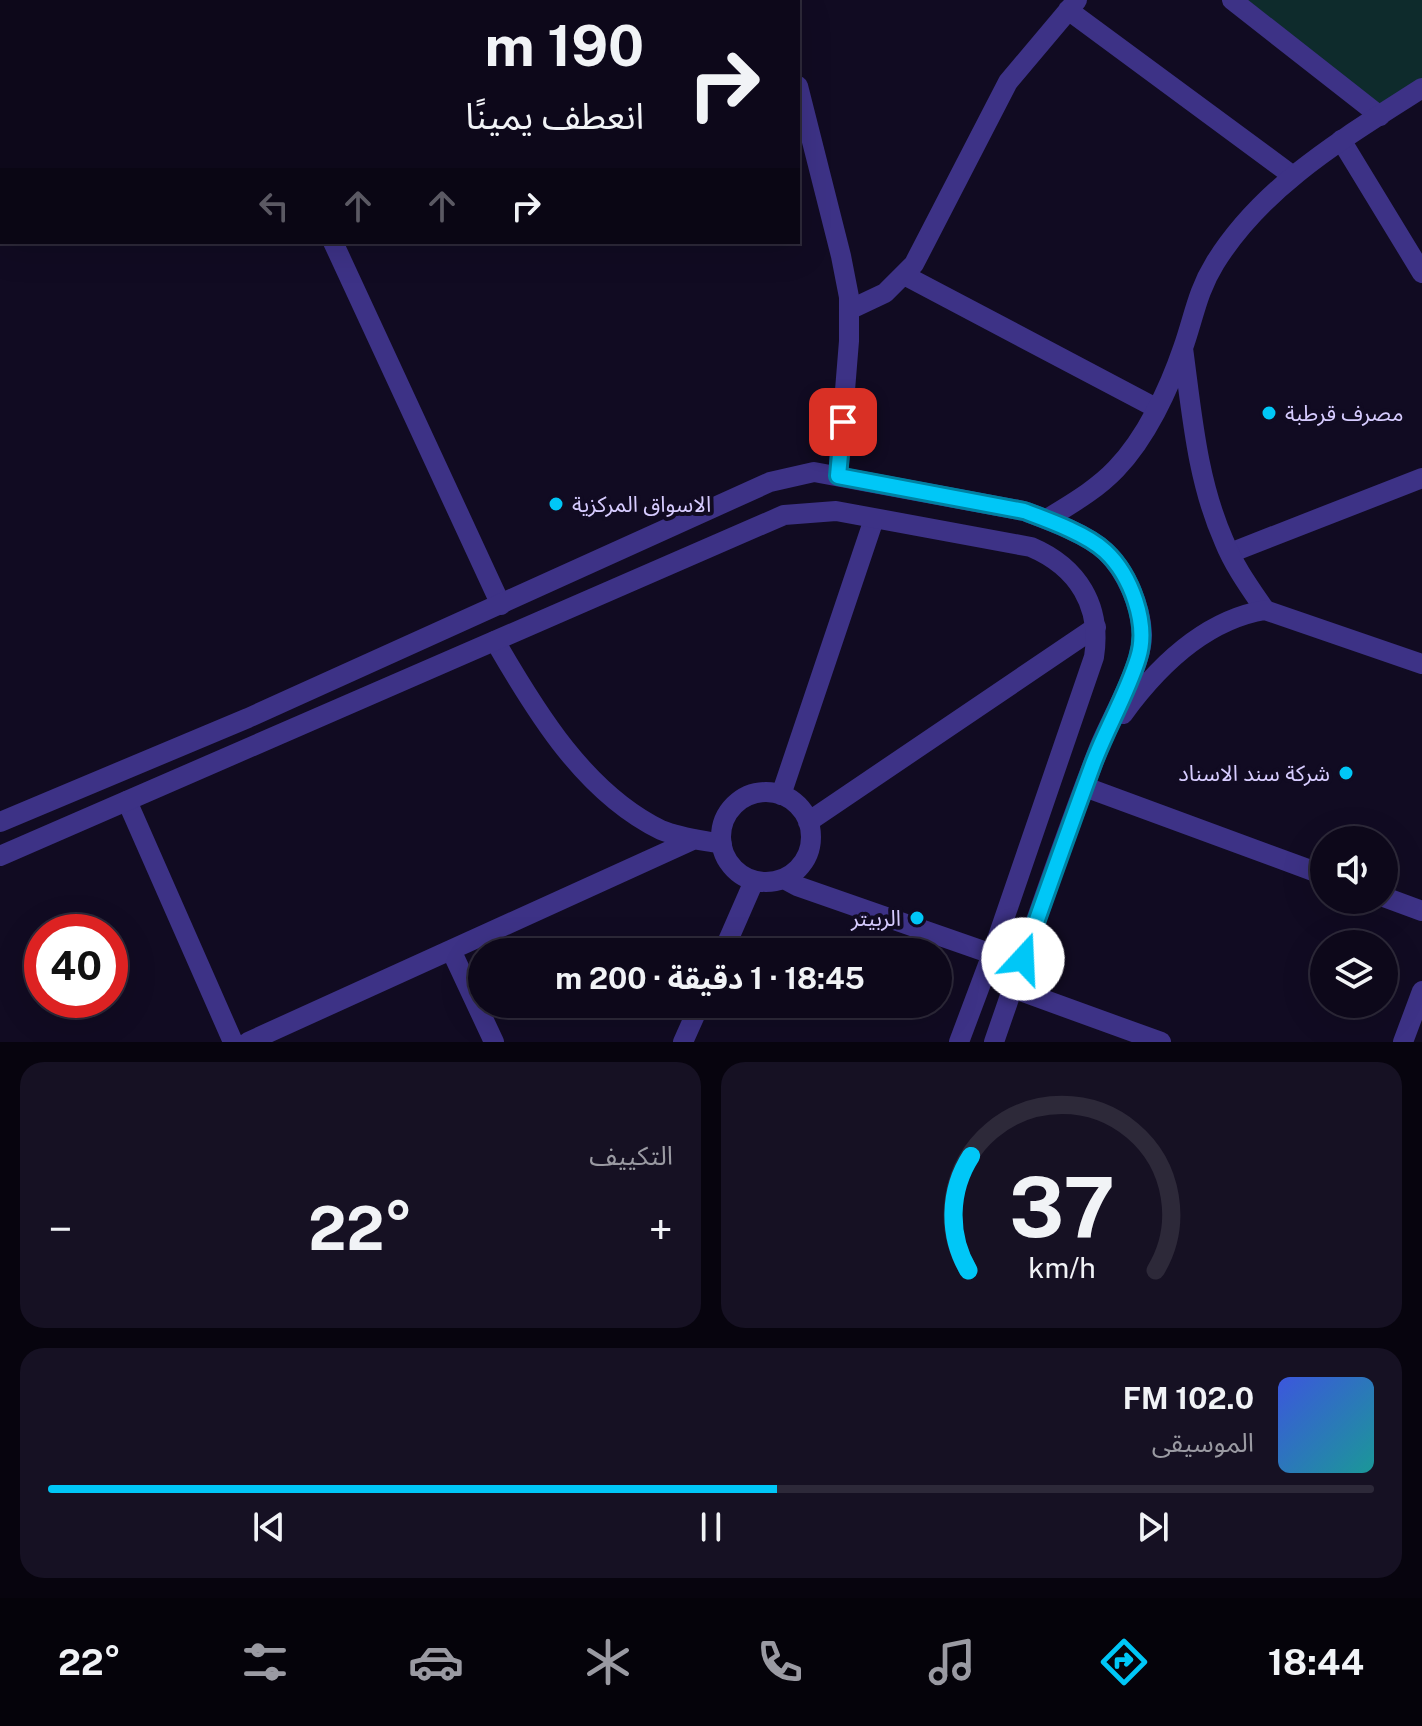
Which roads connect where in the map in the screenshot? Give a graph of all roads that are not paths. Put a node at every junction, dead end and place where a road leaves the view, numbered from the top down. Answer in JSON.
{"nodes":[{"id":1,"x":1232,"y":0,"type":"edge"},
{"id":2,"x":1072,"y":5,"type":"edge"},
{"id":3,"x":1422,"y":88,"type":"edge"},
{"id":4,"x":800,"y":94,"type":"edge"},
{"id":5,"x":1380,"y":116,"type":"junction"},
{"id":6,"x":1341,"y":140,"type":"junction"},
{"id":7,"x":1293,"y":176,"type":"junction"},
{"id":8,"x":335,"y":244,"type":"edge"},
{"id":9,"x":1422,"y":273,"type":"edge"},
{"id":10,"x":904,"y":275,"type":"junction"},
{"id":11,"x":849,"y":310,"type":"junction"},
{"id":12,"x":1183,"y":348,"type":"junction"},
{"id":13,"x":1156,"y":408,"type":"junction"},
{"id":14,"x":838,"y":476,"type":"junction"},
{"id":15,"x":1422,"y":478,"type":"edge"},
{"id":16,"x":874,"y":519,"type":"junction"},
{"id":17,"x":1047,"y":519,"type":"junction"},
{"id":18,"x":1230,"y":553,"type":"junction"},
{"id":19,"x":501,"y":605,"type":"junction"},
{"id":20,"x":1265,"y":610,"type":"junction"},
{"id":21,"x":1096,"y":627,"type":"junction"},
{"id":22,"x":495,"y":641,"type":"junction"},
{"id":23,"x":1422,"y":664,"type":"edge"},
{"id":24,"x":1100,"y":746,"type":"junction"},
{"id":25,"x":1085,"y":787,"type":"junction"},
{"id":26,"x":781,"y":795,"type":"junction"},
{"id":27,"x":127,"y":801,"type":"junction"},
{"id":28,"x":0,"y":822,"type":"edge"},
{"id":29,"x":808,"y":822,"type":"junction"},
{"id":30,"x":695,"y":839,"type":"junction"},
{"id":31,"x":722,"y":844,"type":"junction"},
{"id":32,"x":0,"y":856,"type":"edge"},
{"id":33,"x":1310,"y":870,"type":"edge"},
{"id":34,"x":784,"y":879,"type":"junction"},
{"id":35,"x":754,"y":881,"type":"junction"},
{"id":36,"x":1398,"y":902,"type":"edge"},
{"id":37,"x":1422,"y":911,"type":"edge"},
{"id":38,"x":729,"y":938,"type":"edge"},
{"id":39,"x":451,"y":950,"type":"junction"},
{"id":40,"x":992,"y":954,"type":"junction"},
{"id":41,"x":1012,"y":988,"type":"junction"},
{"id":42,"x":1422,"y":991,"type":"edge"},
{"id":43,"x":694,"y":1018,"type":"edge"},
{"id":44,"x":233,"y":1042,"type":"edge"},
{"id":45,"x":248,"y":1042,"type":"edge"},
{"id":46,"x":494,"y":1042,"type":"edge"},
{"id":47,"x":683,"y":1042,"type":"edge"},
{"id":48,"x":959,"y":1042,"type":"edge"},
{"id":49,"x":994,"y":1042,"type":"edge"},
{"id":50,"x":1161,"y":1042,"type":"edge"},
{"id":51,"x":1403,"y":1042,"type":"edge"}],
"edges":[{"from":1,"to":5,"type":"street"},
{"from":2,"to":7,"type":"street"},
{"from":2,"to":10,"type":"street"},
{"from":3,"to":5,"type":"street"},
{"from":4,"to":11,"type":"street"},
{"from":5,"to":6,"type":"street"},
{"from":6,"to":7,"type":"street"},
{"from":6,"to":9,"type":"street"},
{"from":7,"to":12,"type":"street"},
{"from":8,"to":19,"type":"street"},
{"from":10,"to":11,"type":"street"},
{"from":10,"to":13,"type":"street"},
{"from":11,"to":14,"type":"street"},
{"from":12,"to":13,"type":"street"},
{"from":12,"to":18,"type":"street"},
{"from":13,"to":17,"type":"street"},
{"from":14,"to":17,"type":"street"},
{"from":14,"to":19,"type":"street"},
{"from":15,"to":18,"type":"street"},
{"from":16,"to":21,"type":"street"},
{"from":16,"to":22,"type":"street"},
{"from":16,"to":26,"type":"street"},
{"from":17,"to":24,"type":"street"},
{"from":18,"to":20,"type":"street"},
{"from":19,"to":28,"type":"street"},
{"from":20,"to":23,"type":"street"},
{"from":20,"to":24,"type":"street"},
{"from":21,"to":29,"type":"street"},
{"from":21,"to":40,"type":"street"},
{"from":22,"to":27,"type":"street"},
{"from":22,"to":30,"type":"street"},
{"from":24,"to":25,"type":"street"},
{"from":25,"to":33,"type":"street"},
{"from":25,"to":41,"type":"street"},
{"from":26,"to":29,"type":"street"},
{"from":26,"to":31,"type":"street"},
{"from":27,"to":32,"type":"street"},
{"from":27,"to":44,"type":"street"},
{"from":29,"to":34,"type":"street"},
{"from":30,"to":31,"type":"street"},
{"from":30,"to":39,"type":"street"},
{"from":31,"to":35,"type":"street"},
{"from":34,"to":35,"type":"street"},
{"from":34,"to":40,"type":"street"},
{"from":35,"to":38,"type":"street"},
{"from":36,"to":37,"type":"street"},
{"from":39,"to":45,"type":"street"},
{"from":39,"to":46,"type":"street"},
{"from":40,"to":48,"type":"street"},
{"from":41,"to":49,"type":"street"},
{"from":41,"to":50,"type":"street"},
{"from":42,"to":51,"type":"street"},
{"from":43,"to":47,"type":"street"}]}
